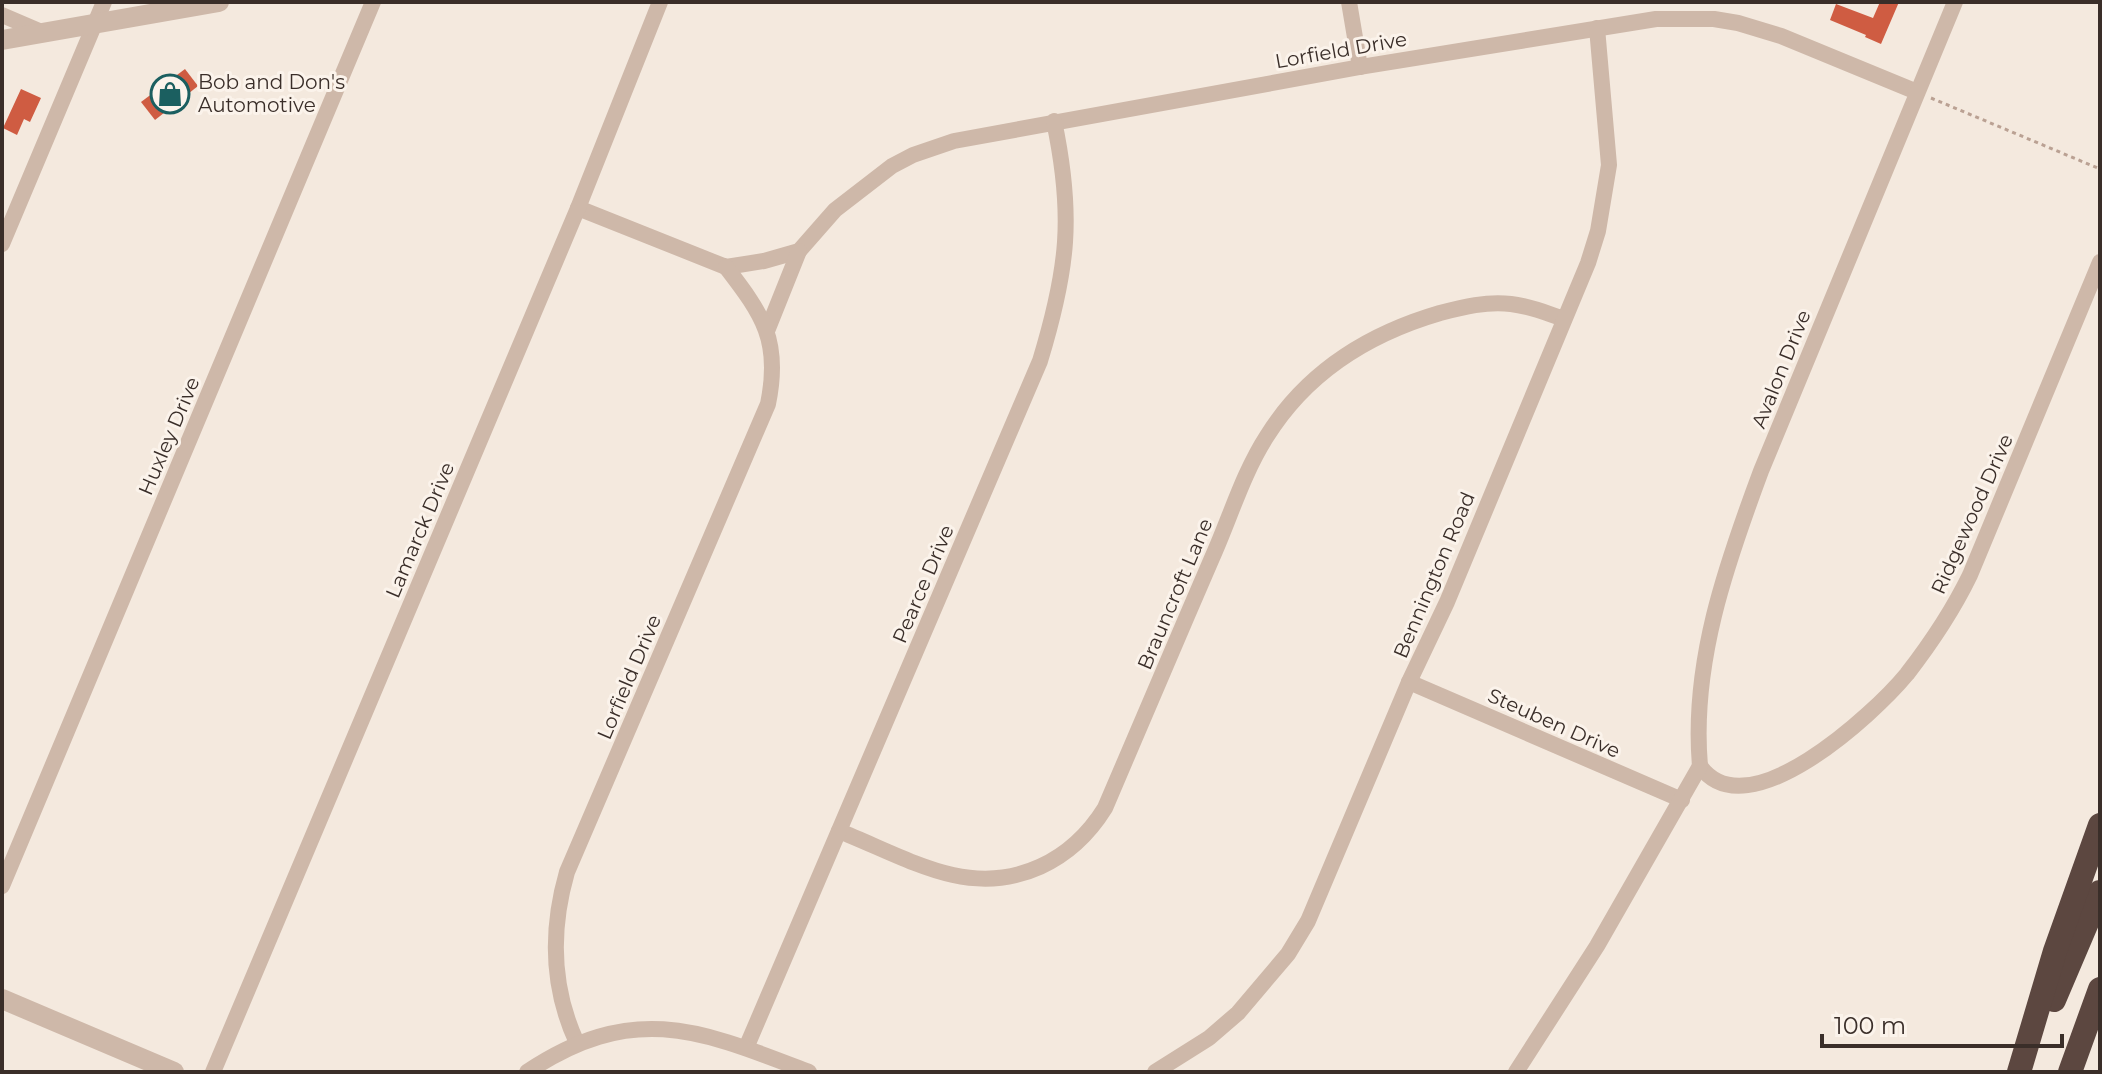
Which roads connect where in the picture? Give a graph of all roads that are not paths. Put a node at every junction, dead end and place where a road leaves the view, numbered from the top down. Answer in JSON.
{"nodes":[{"id":1,"x":104,"y":2,"type":"edge"},
{"id":2,"x":219,"y":2,"type":"edge"},
{"id":3,"x":373,"y":2,"type":"edge"},
{"id":4,"x":660,"y":2,"type":"edge"},
{"id":5,"x":1349,"y":2,"type":"edge"},
{"id":6,"x":1955,"y":2,"type":"edge"},
{"id":7,"x":2,"y":15,"type":"edge"},
{"id":8,"x":95,"y":25,"type":"junction"},
{"id":9,"x":1597,"y":28,"type":"junction"},
{"id":10,"x":44,"y":33,"type":"junction"},
{"id":11,"x":2,"y":40,"type":"edge"},
{"id":12,"x":1360,"y":67,"type":"junction"},
{"id":13,"x":1917,"y":92,"type":"junction"},
{"id":14,"x":1054,"y":121,"type":"junction"},
{"id":15,"x":578,"y":208,"type":"junction"},
{"id":16,"x":2,"y":244,"type":"edge"},
{"id":17,"x":799,"y":251,"type":"junction"},
{"id":18,"x":2100,"y":262,"type":"edge"},
{"id":19,"x":726,"y":267,"type":"junction"},
{"id":20,"x":1564,"y":319,"type":"junction"},
{"id":21,"x":767,"y":331,"type":"junction"},
{"id":22,"x":1409,"y":682,"type":"junction"},
{"id":23,"x":1700,"y":766,"type":"junction"},
{"id":24,"x":1682,"y":800,"type":"junction"},
{"id":25,"x":2100,"y":825,"type":"edge"},
{"id":26,"x":839,"y":831,"type":"junction"},
{"id":27,"x":2,"y":886,"type":"edge"},
{"id":28,"x":2100,"y":892,"type":"edge"},
{"id":29,"x":2100,"y":989,"type":"edge"},
{"id":30,"x":2,"y":999,"type":"edge"},
{"id":31,"x":577,"y":1043,"type":"junction"},
{"id":32,"x":746,"y":1048,"type":"junction"},
{"id":33,"x":174,"y":1072,"type":"edge"},
{"id":34,"x":213,"y":1072,"type":"edge"},
{"id":35,"x":527,"y":1072,"type":"edge"},
{"id":36,"x":809,"y":1072,"type":"edge"},
{"id":37,"x":1155,"y":1072,"type":"edge"},
{"id":38,"x":1516,"y":1072,"type":"edge"},
{"id":39,"x":2022,"y":1072,"type":"edge"},
{"id":40,"x":2070,"y":1072,"type":"edge"}],
"edges":[{"from":1,"to":8,"type":"street"},
{"from":2,"to":8,"type":"street"},
{"from":3,"to":27,"type":"street","name":"Huxley Drive"},
{"from":4,"to":15,"type":"street","name":"Lamarck Drive"},
{"from":5,"to":12,"type":"street"},
{"from":6,"to":13,"type":"street","name":"Avalon Drive"},
{"from":7,"to":10,"type":"street"},
{"from":8,"to":10,"type":"street"},
{"from":8,"to":16,"type":"street"},
{"from":9,"to":12,"type":"street","name":"Lorfield Drive"},
{"from":9,"to":13,"type":"street","name":"Lorfield Drive"},
{"from":9,"to":20,"type":"street","name":"Bennington Road"},
{"from":10,"to":11,"type":"street"},
{"from":12,"to":14,"type":"street","name":"Lorfield Drive"},
{"from":13,"to":23,"type":"street","name":"Avalon Drive"},
{"from":14,"to":17,"type":"street","name":"Lorfield Drive"},
{"from":14,"to":26,"type":"street","name":"Pearce Drive"},
{"from":15,"to":19,"type":"street"},
{"from":15,"to":34,"type":"street","name":"Lamarck Drive"},
{"from":17,"to":19,"type":"street"},
{"from":17,"to":21,"type":"street","name":"Lorfield Drive"},
{"from":18,"to":23,"type":"street","name":"Ridgewood Drive"},
{"from":19,"to":21,"type":"street","name":"Lorfield Drive"},
{"from":20,"to":22,"type":"street","name":"Bennington Road"},
{"from":20,"to":26,"type":"street","name":"Brauncroft Lane"},
{"from":21,"to":31,"type":"street","name":"Lorfield Drive"},
{"from":22,"to":24,"type":"street","name":"Steuben Drive"},
{"from":22,"to":37,"type":"street","name":"Bennington Road"},
{"from":23,"to":24,"type":"street"},
{"from":24,"to":38,"type":"street"},
{"from":25,"to":39,"type":"highway"},
{"from":26,"to":32,"type":"street","name":"Pearce Drive"},
{"from":28,"to":39,"type":"highway"},
{"from":29,"to":40,"type":"highway"},
{"from":30,"to":33,"type":"street"},
{"from":31,"to":32,"type":"street"},
{"from":31,"to":35,"type":"street"},
{"from":32,"to":36,"type":"street"}]}
